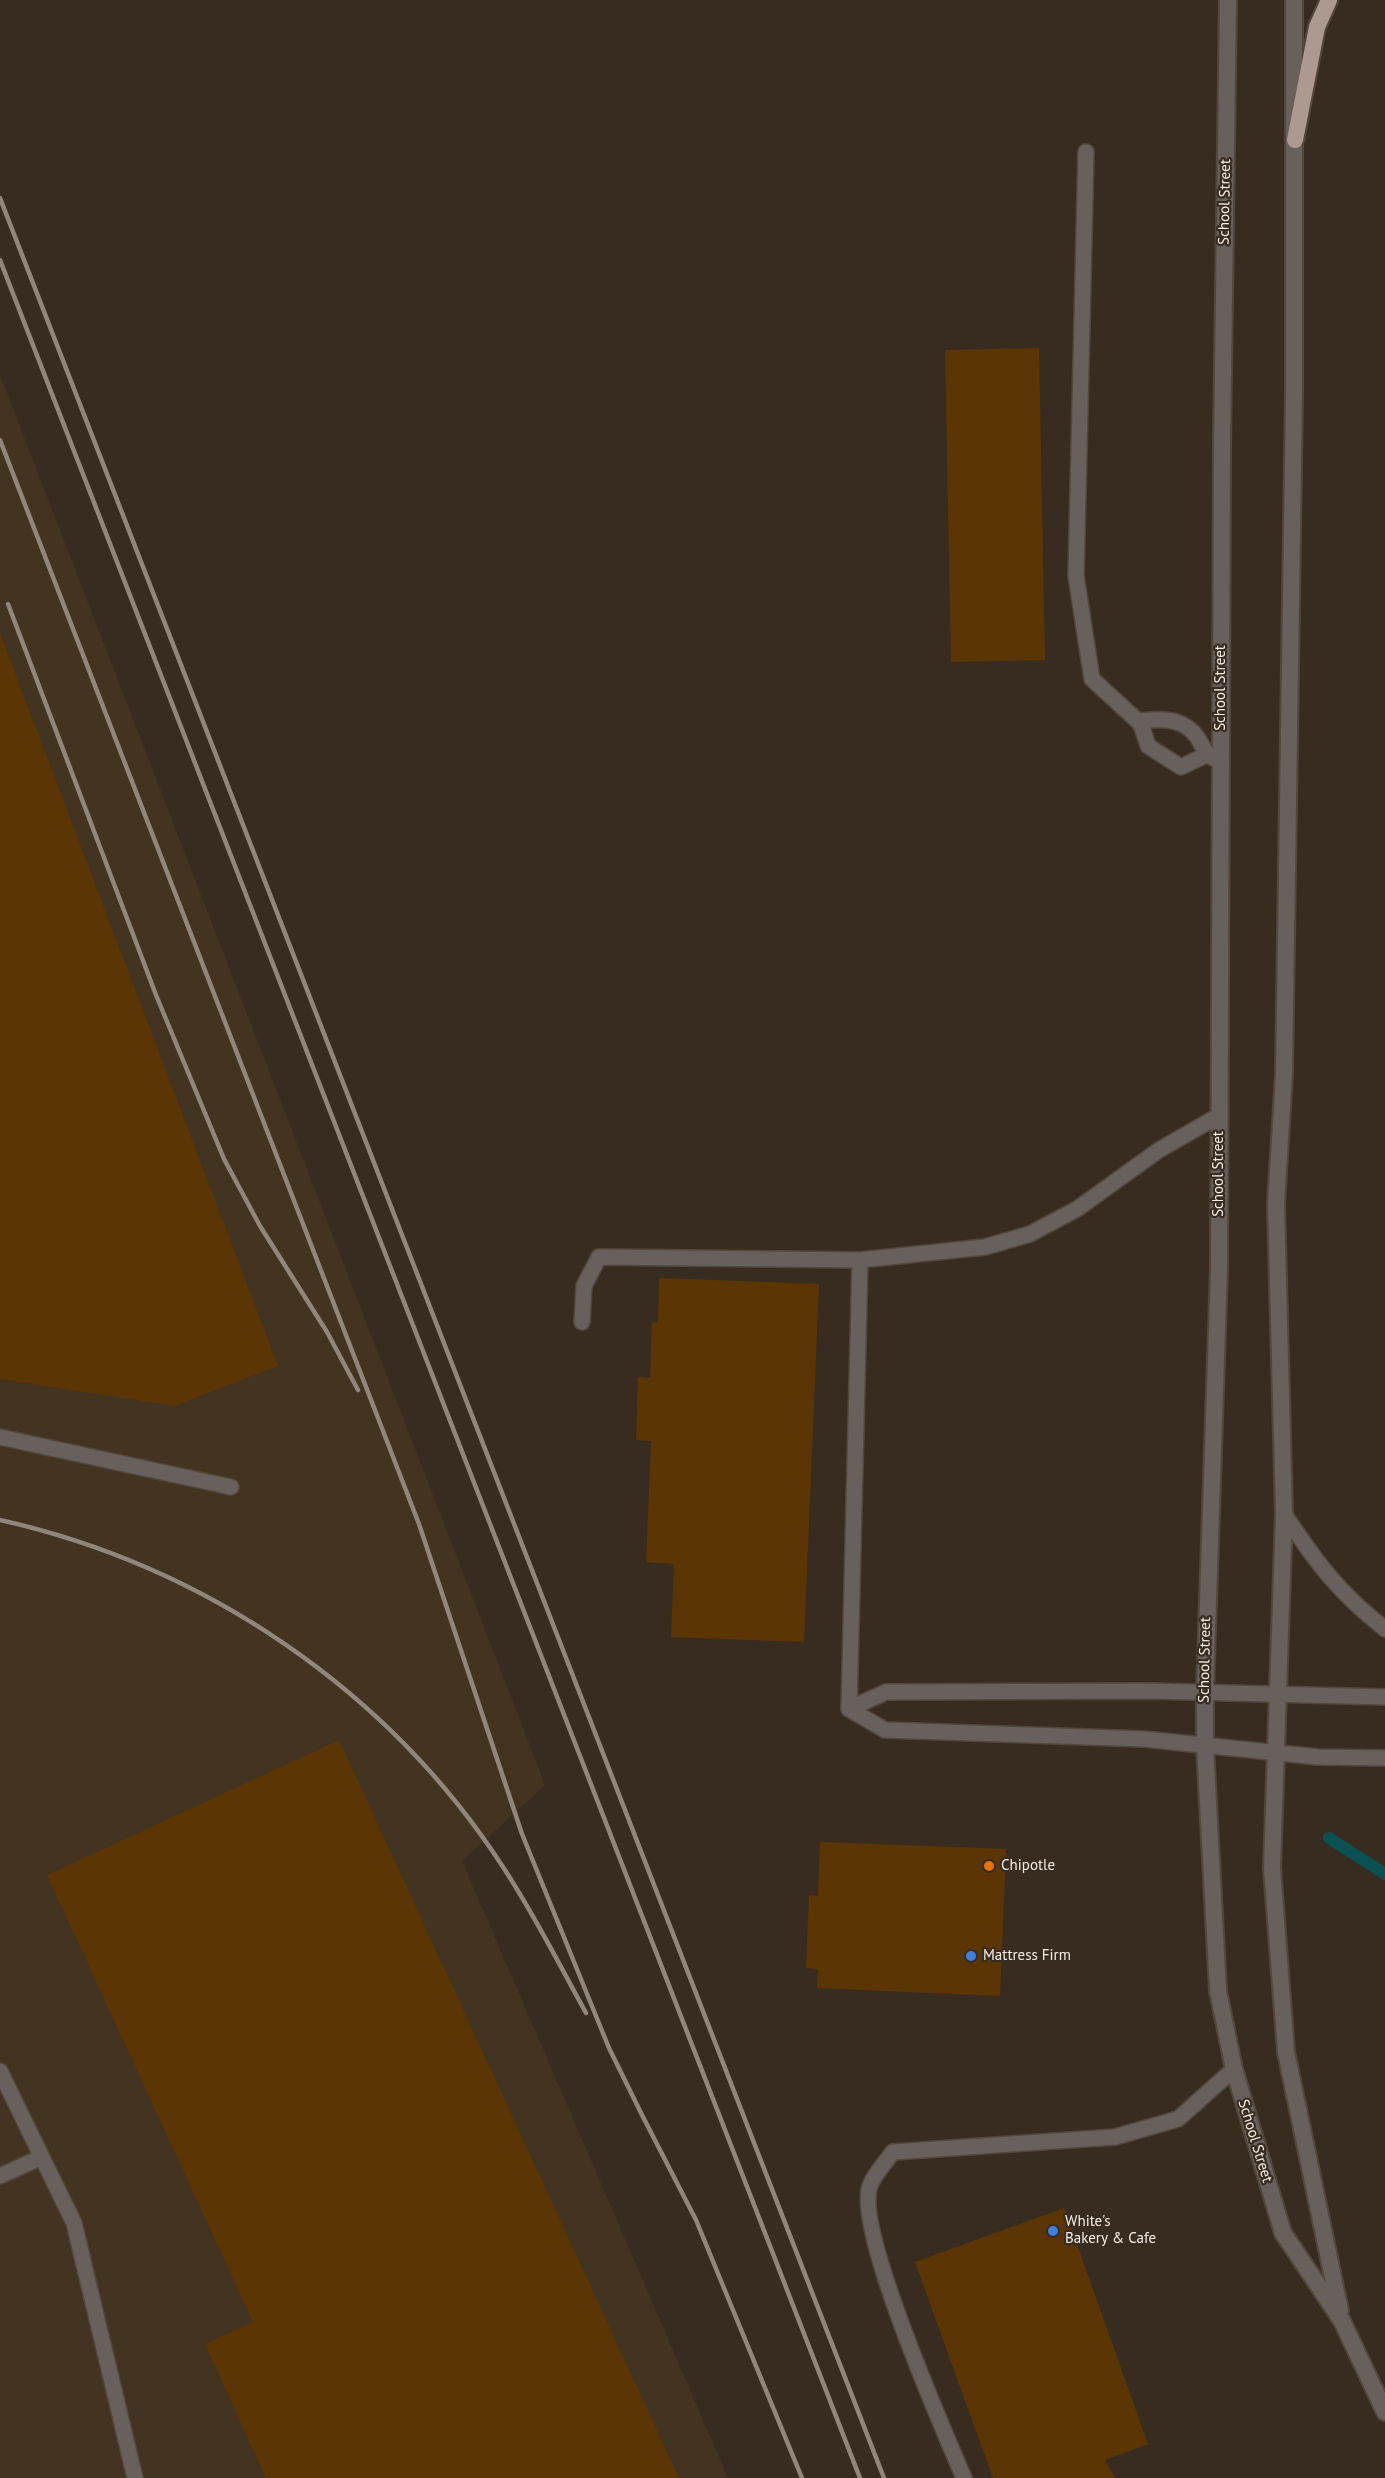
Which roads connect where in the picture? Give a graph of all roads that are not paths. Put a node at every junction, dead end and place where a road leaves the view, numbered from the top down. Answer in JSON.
{"nodes":[{"id":1,"x":1228,"y":0,"type":"edge"},
{"id":2,"x":1294,"y":0,"type":"edge"},
{"id":3,"x":1329,"y":0,"type":"edge"},
{"id":4,"x":1295,"y":140,"type":"junction"},
{"id":5,"x":1086,"y":152,"type":"dead end"},
{"id":6,"x":1141,"y":724,"type":"junction"},
{"id":7,"x":1214,"y":759,"type":"junction"},
{"id":8,"x":1220,"y":1115,"type":"junction"},
{"id":9,"x":860,"y":1260,"type":"junction"},
{"id":10,"x":582,"y":1322,"type":"dead end"},
{"id":11,"x":0,"y":1437,"type":"edge"},
{"id":12,"x":231,"y":1487,"type":"dead end"},
{"id":13,"x":1284,"y":1514,"type":"junction"},
{"id":14,"x":1385,"y":1629,"type":"edge"},
{"id":15,"x":1205,"y":1692,"type":"junction"},
{"id":16,"x":1279,"y":1693,"type":"junction"},
{"id":17,"x":1385,"y":1697,"type":"edge"},
{"id":18,"x":849,"y":1709,"type":"junction"},
{"id":19,"x":1205,"y":1746,"type":"junction"},
{"id":20,"x":1274,"y":1753,"type":"junction"},
{"id":21,"x":1385,"y":1758,"type":"edge"},
{"id":22,"x":1234,"y":2069,"type":"junction"},
{"id":23,"x":0,"y":2071,"type":"edge"},
{"id":24,"x":42,"y":2157,"type":"junction"},
{"id":25,"x":0,"y":2176,"type":"edge"},
{"id":26,"x":1342,"y":2321,"type":"junction"},
{"id":27,"x":1385,"y":2412,"type":"edge"},
{"id":28,"x":135,"y":2478,"type":"edge"},
{"id":29,"x":964,"y":2478,"type":"edge"}],
"edges":[{"from":1,"to":7,"type":"street","name":"School Street"},
{"from":2,"to":4,"type":"street","name":"School Street"},
{"from":3,"to":4,"type":"highway"},
{"from":4,"to":13,"type":"street","name":"School Street"},
{"from":5,"to":6,"type":"lane"},
{"from":6,"to":7,"type":"lane"},
{"from":6,"to":7,"type":"lane"},
{"from":7,"to":8,"type":"street","name":"School Street"},
{"from":8,"to":9,"type":"lane"},
{"from":8,"to":15,"type":"street","name":"School Street"},
{"from":9,"to":10,"type":"lane"},
{"from":9,"to":18,"type":"lane"},
{"from":11,"to":12,"type":"lane"},
{"from":13,"to":14,"type":"lane"},
{"from":13,"to":16,"type":"street","name":"School Street"},
{"from":15,"to":16,"type":"lane"},
{"from":15,"to":18,"type":"lane"},
{"from":15,"to":19,"type":"street","name":"School Street"},
{"from":16,"to":17,"type":"lane"},
{"from":16,"to":20,"type":"street","name":"School Street"},
{"from":18,"to":19,"type":"lane"},
{"from":19,"to":20,"type":"lane"},
{"from":19,"to":22,"type":"street","name":"School Street"},
{"from":20,"to":21,"type":"lane"},
{"from":20,"to":26,"type":"street","name":"School Street"},
{"from":22,"to":26,"type":"street","name":"School Street"},
{"from":22,"to":29,"type":"lane"},
{"from":23,"to":24,"type":"lane"},
{"from":24,"to":25,"type":"lane"},
{"from":24,"to":28,"type":"lane"},
{"from":26,"to":27,"type":"street","name":"School Street"}]}
